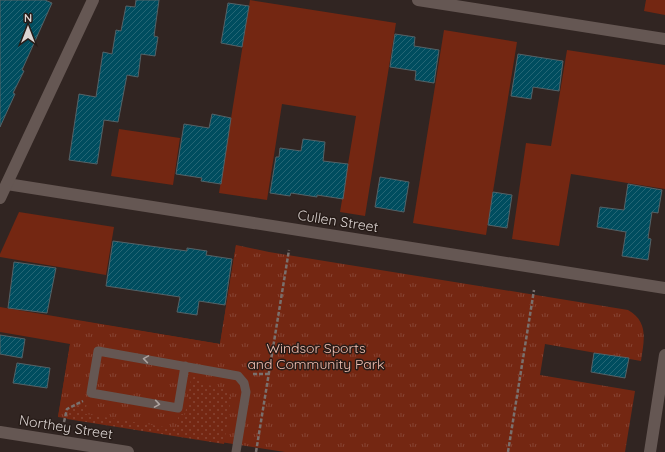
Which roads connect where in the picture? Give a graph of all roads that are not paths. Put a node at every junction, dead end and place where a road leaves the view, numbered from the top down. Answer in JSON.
{"nodes":[{"id":1,"x":93,"y":0,"type":"edge"},
{"id":2,"x":418,"y":0,"type":"edge"},
{"id":3,"x":665,"y":39,"type":"edge"},
{"id":4,"x":7,"y":184,"type":"junction"},
{"id":5,"x":0,"y":198,"type":"edge"},
{"id":6,"x":665,"y":288,"type":"edge"},
{"id":7,"x":665,"y":355,"type":"edge"},
{"id":8,"x":185,"y":366,"type":"junction"},
{"id":9,"x":0,"y":432,"type":"edge"},
{"id":10,"x":103,"y":450,"type":"edge"},
{"id":11,"x":128,"y":452,"type":"edge"},
{"id":12,"x":236,"y":452,"type":"edge"},
{"id":13,"x":650,"y":452,"type":"edge"}],
"edges":[{"from":1,"to":4,"type":"street"},
{"from":2,"to":3,"type":"street"},
{"from":4,"to":5,"type":"street"},
{"from":4,"to":6,"type":"street","name":"Cullen Street"},
{"from":7,"to":13,"type":"street"},
{"from":8,"to":8,"type":"lane","one_way":true},
{"from":8,"to":12,"type":"lane"},
{"from":9,"to":10,"type":"street","name":"Northey Street"},
{"from":10,"to":11,"type":"street","name":"Northey Street"}]}
